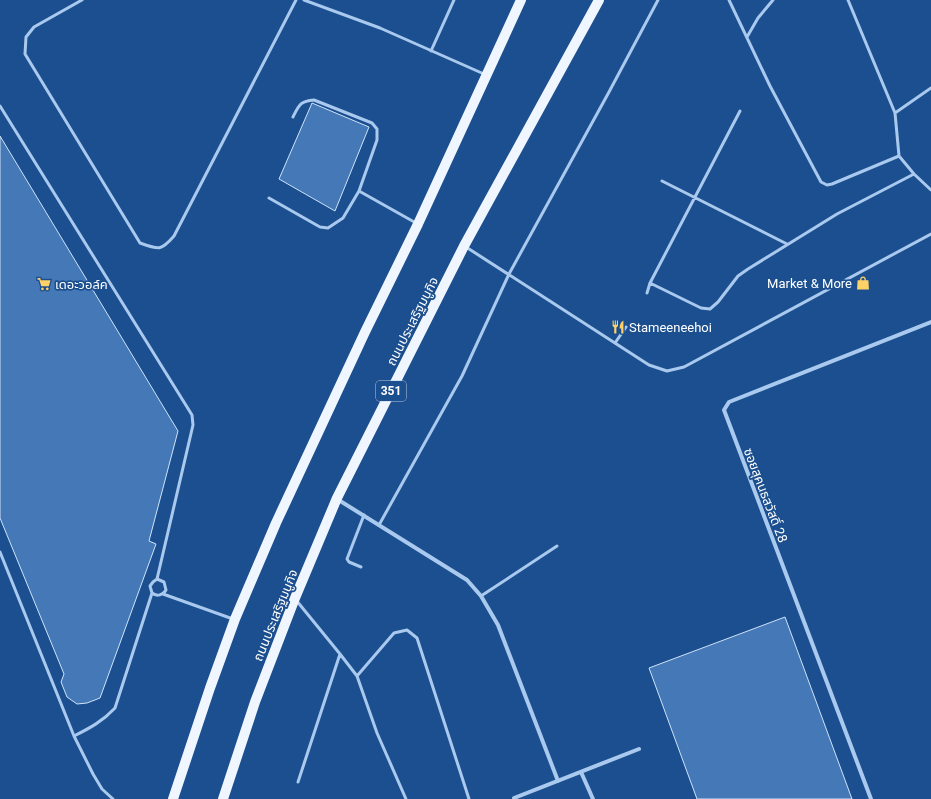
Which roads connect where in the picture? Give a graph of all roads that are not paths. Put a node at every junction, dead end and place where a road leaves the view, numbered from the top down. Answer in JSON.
{"nodes":[{"id":1,"x":82,"y":0,"type":"edge"},
{"id":2,"x":296,"y":0,"type":"edge"},
{"id":3,"x":304,"y":0,"type":"edge"},
{"id":4,"x":454,"y":0,"type":"edge"},
{"id":5,"x":521,"y":0,"type":"edge"},
{"id":6,"x":599,"y":0,"type":"edge"},
{"id":7,"x":658,"y":0,"type":"edge"},
{"id":8,"x":729,"y":0,"type":"edge"},
{"id":9,"x":773,"y":0,"type":"edge"},
{"id":10,"x":848,"y":0,"type":"edge"},
{"id":11,"x":746,"y":37,"type":"junction"},
{"id":12,"x":431,"y":51,"type":"junction"},
{"id":13,"x":486,"y":75,"type":"junction"},
{"id":14,"x":931,"y":88,"type":"edge"},
{"id":15,"x":0,"y":106,"type":"edge"},
{"id":16,"x":740,"y":111,"type":"dead end"},
{"id":17,"x":895,"y":113,"type":"junction"},
{"id":18,"x":293,"y":117,"type":"dead end"},
{"id":19,"x":899,"y":156,"type":"junction"},
{"id":20,"x":914,"y":174,"type":"junction"},
{"id":21,"x":662,"y":181,"type":"dead end"},
{"id":22,"x":931,"y":190,"type":"edge"},
{"id":23,"x":359,"y":191,"type":"junction"},
{"id":24,"x":269,"y":198,"type":"dead end"},
{"id":25,"x":695,"y":198,"type":"junction"},
{"id":26,"x":418,"y":224,"type":"junction"},
{"id":27,"x":931,"y":234,"type":"edge"},
{"id":28,"x":787,"y":244,"type":"junction"},
{"id":29,"x":464,"y":246,"type":"junction"},
{"id":30,"x":509,"y":274,"type":"junction"},
{"id":31,"x":650,"y":283,"type":"junction"},
{"id":32,"x":647,"y":292,"type":"dead end"},
{"id":33,"x":931,"y":322,"type":"edge"},
{"id":34,"x":626,"y":327,"type":"dead end"},
{"id":35,"x":615,"y":343,"type":"junction"},
{"id":36,"x":337,"y":498,"type":"junction"},
{"id":37,"x":364,"y":516,"type":"junction"},
{"id":38,"x":379,"y":525,"type":"junction"},
{"id":39,"x":557,"y":546,"type":"dead end"},
{"id":40,"x":0,"y":552,"type":"edge"},
{"id":41,"x":361,"y":567,"type":"dead end"},
{"id":42,"x":157,"y":579,"type":"junction"},
{"id":43,"x":152,"y":593,"type":"junction"},
{"id":44,"x":163,"y":594,"type":"junction"},
{"id":45,"x":481,"y":596,"type":"junction"},
{"id":46,"x":295,"y":598,"type":"junction"},
{"id":47,"x":235,"y":619,"type":"junction"},
{"id":48,"x":340,"y":654,"type":"junction"},
{"id":49,"x":357,"y":676,"type":"junction"},
{"id":50,"x":74,"y":736,"type":"junction"},
{"id":51,"x":639,"y":749,"type":"dead end"},
{"id":52,"x":581,"y":772,"type":"junction"},
{"id":53,"x":558,"y":781,"type":"junction"},
{"id":54,"x":298,"y":782,"type":"dead end"},
{"id":55,"x":514,"y":798,"type":"dead end"},
{"id":56,"x":113,"y":799,"type":"edge"},
{"id":57,"x":173,"y":799,"type":"edge"},
{"id":58,"x":223,"y":799,"type":"edge"},
{"id":59,"x":406,"y":799,"type":"edge"},
{"id":60,"x":469,"y":799,"type":"edge"},
{"id":61,"x":593,"y":799,"type":"edge"},
{"id":62,"x":871,"y":799,"type":"edge"}],
"edges":[{"from":1,"to":2,"type":"lane"},
{"from":3,"to":12,"type":"lane"},
{"from":4,"to":12,"type":"lane"},
{"from":5,"to":13,"type":"main road"},
{"from":6,"to":29,"type":"main road","name":"ถนนประเสริฐมนูกิจ","number":"351"},
{"from":7,"to":30,"type":"lane"},
{"from":8,"to":11,"type":"lane"},
{"from":9,"to":11,"type":"lane"},
{"from":10,"to":17,"type":"lane"},
{"from":11,"to":19,"type":"lane"},
{"from":12,"to":13,"type":"lane"},
{"from":13,"to":26,"type":"main road"},
{"from":14,"to":17,"type":"lane"},
{"from":15,"to":42,"type":"lane"},
{"from":16,"to":25,"type":"lane"},
{"from":17,"to":19,"type":"lane"},
{"from":18,"to":23,"type":"lane"},
{"from":19,"to":20,"type":"lane"},
{"from":20,"to":22,"type":"lane"},
{"from":20,"to":28,"type":"lane"},
{"from":21,"to":25,"type":"lane"},
{"from":23,"to":24,"type":"lane"},
{"from":23,"to":26,"type":"lane"},
{"from":25,"to":28,"type":"lane"},
{"from":25,"to":31,"type":"lane"},
{"from":26,"to":47,"type":"main road"},
{"from":27,"to":35,"type":"lane"},
{"from":28,"to":31,"type":"lane"},
{"from":29,"to":30,"type":"lane"},
{"from":29,"to":36,"type":"main road","name":"ถนนประเสริฐมนูกิจ","number":"351"},
{"from":30,"to":35,"type":"lane"},
{"from":30,"to":38,"type":"lane"},
{"from":31,"to":32,"type":"lane"},
{"from":33,"to":62,"type":"street","name":"ซอยสุคนธสวัสดิ์ 28"},
{"from":34,"to":35,"type":"lane"},
{"from":36,"to":37,"type":"street"},
{"from":36,"to":46,"type":"main road","name":"ถนนประเสริฐมนูกิจ","number":"351"},
{"from":37,"to":38,"type":"street"},
{"from":37,"to":41,"type":"lane"},
{"from":38,"to":45,"type":"street"},
{"from":39,"to":45,"type":"lane"},
{"from":40,"to":50,"type":"lane"},
{"from":42,"to":43,"type":"lane"},
{"from":42,"to":44,"type":"lane"},
{"from":43,"to":44,"type":"lane"},
{"from":43,"to":50,"type":"lane"},
{"from":44,"to":47,"type":"lane"},
{"from":45,"to":53,"type":"street"},
{"from":46,"to":48,"type":"lane"},
{"from":46,"to":58,"type":"main road","name":"ถนนประเสริฐมนูกิจ","number":"351"},
{"from":47,"to":57,"type":"main road"},
{"from":48,"to":49,"type":"lane"},
{"from":48,"to":54,"type":"lane"},
{"from":49,"to":59,"type":"lane"},
{"from":49,"to":60,"type":"lane"},
{"from":50,"to":56,"type":"lane"},
{"from":51,"to":52,"type":"street"},
{"from":52,"to":53,"type":"street"},
{"from":52,"to":61,"type":"street"},
{"from":53,"to":55,"type":"street"}]}
